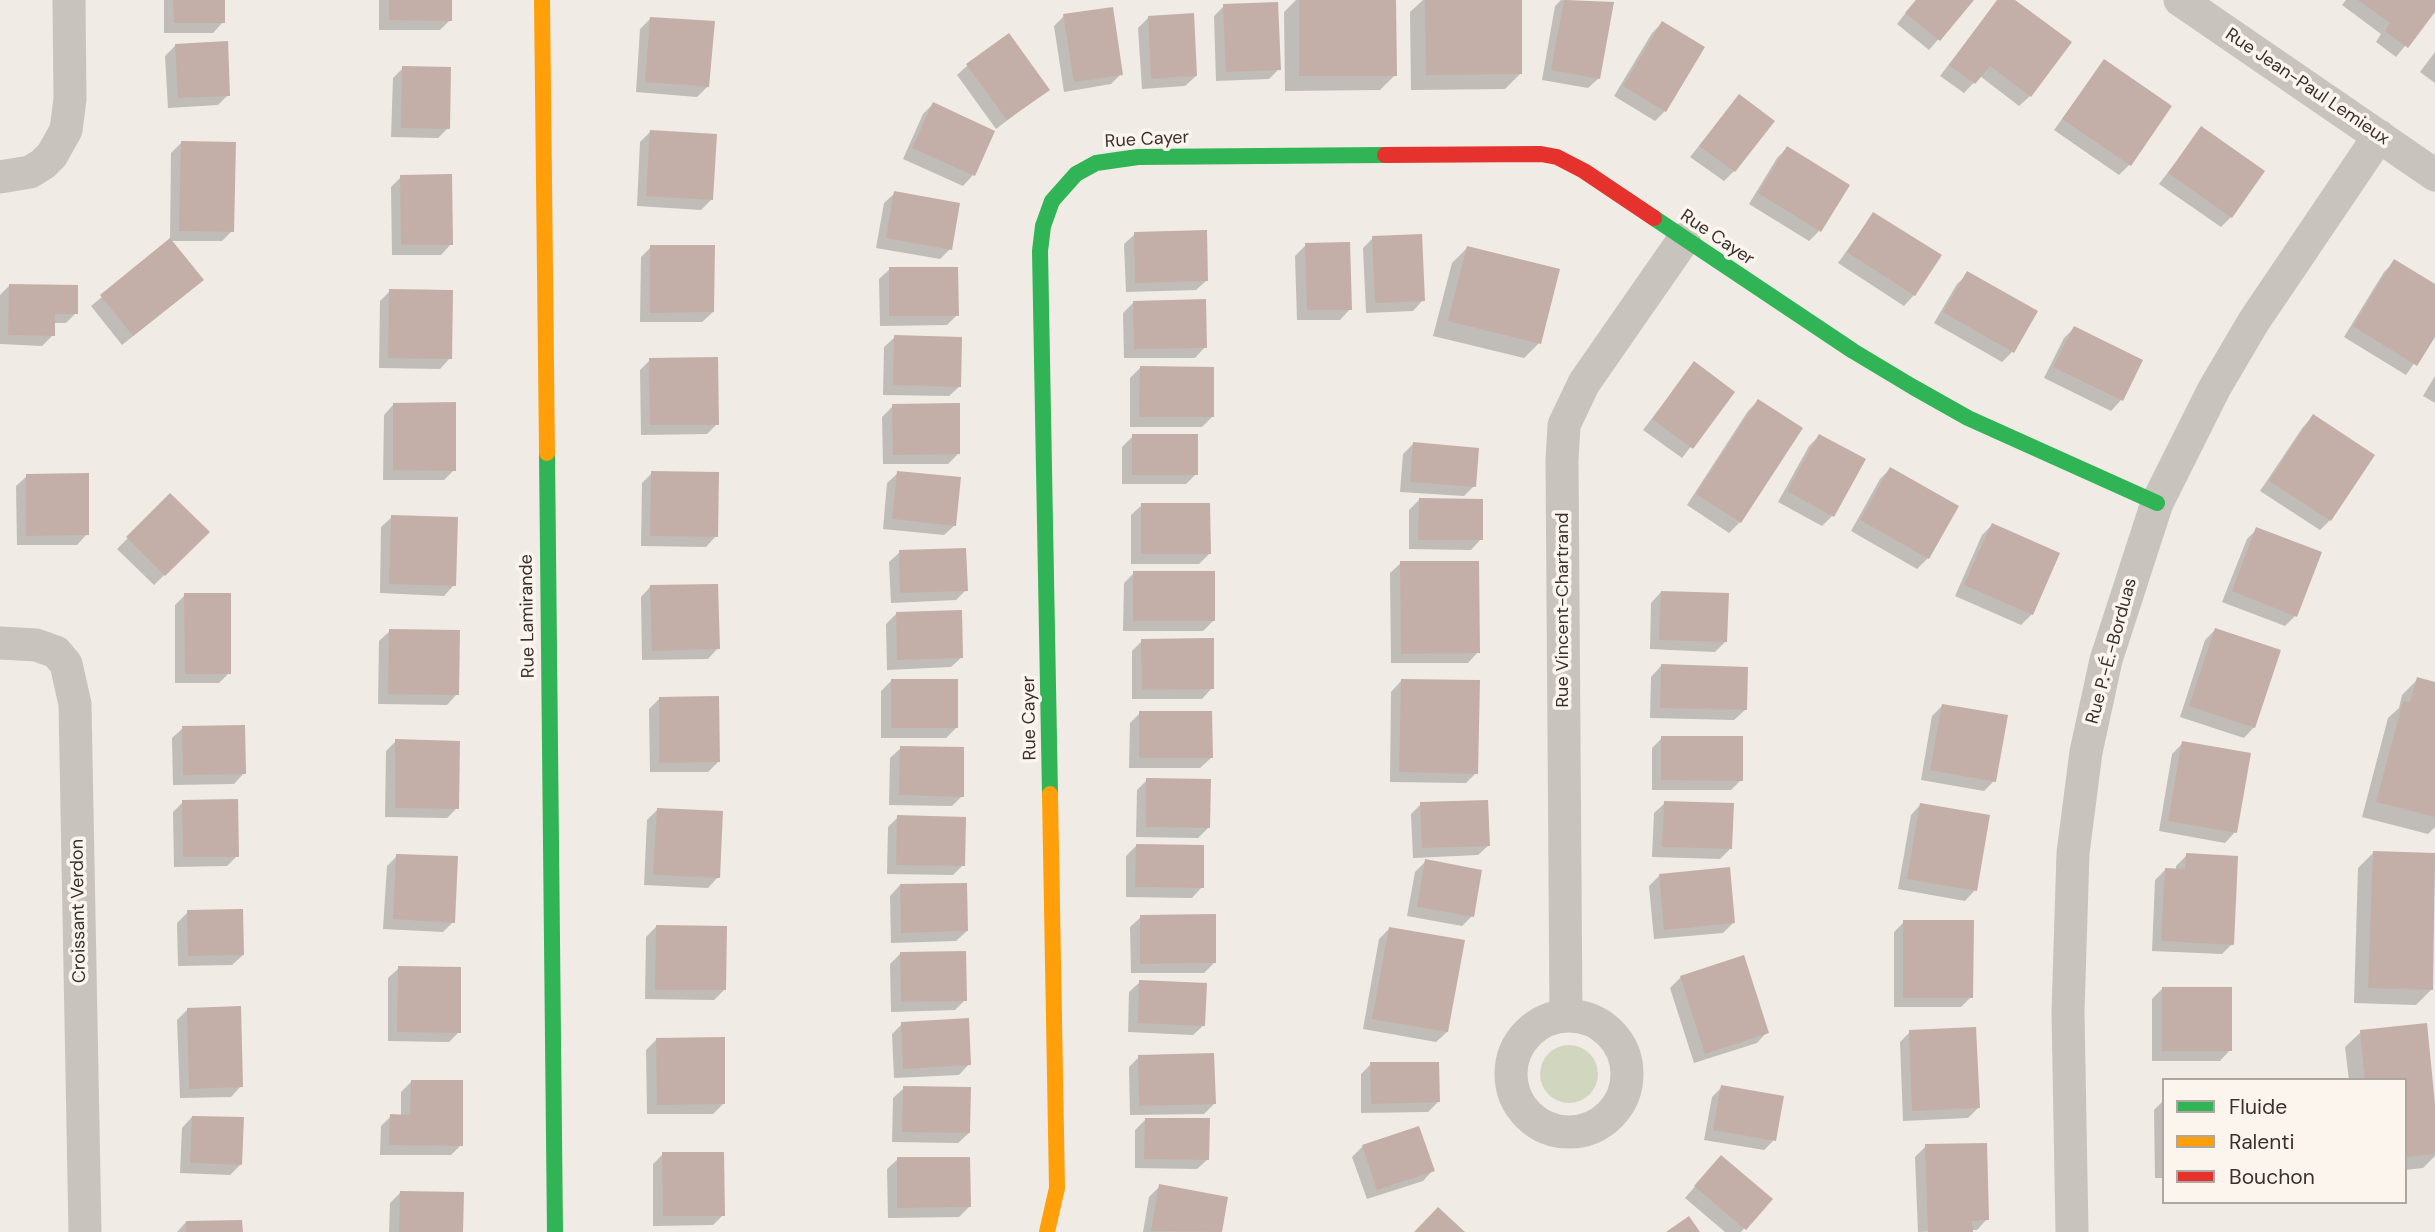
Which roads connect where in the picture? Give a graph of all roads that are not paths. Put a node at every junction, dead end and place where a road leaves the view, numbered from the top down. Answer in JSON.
{"nodes":[{"id":1,"x":69,"y":0,"type":"edge"},
{"id":2,"x":542,"y":0,"type":"edge"},
{"id":3,"x":2180,"y":0,"type":"edge"},
{"id":4,"x":2379,"y":136,"type":"junction"},
{"id":5,"x":2435,"y":175,"type":"edge"},
{"id":6,"x":0,"y":177,"type":"edge"},
{"id":7,"x":1684,"y":239,"type":"junction"},
{"id":8,"x":2157,"y":503,"type":"junction"},
{"id":9,"x":0,"y":643,"type":"edge"},
{"id":10,"x":1566,"y":1016,"type":"dead end"},
{"id":11,"x":85,"y":1232,"type":"edge"},
{"id":12,"x":555,"y":1232,"type":"edge"},
{"id":13,"x":1046,"y":1232,"type":"edge"},
{"id":14,"x":2072,"y":1232,"type":"edge"}],
"edges":[{"from":1,"to":6,"type":"street"},
{"from":2,"to":12,"type":"street","name":"Rue Lamirande"},
{"from":3,"to":4,"type":"street","name":"Rue Jean-Paul Lemieux"},
{"from":4,"to":5,"type":"street","name":"Rue Jean-Paul Lemieux"},
{"from":4,"to":8,"type":"street","name":"Rue P.-É.-Borduas"},
{"from":7,"to":8,"type":"street","name":"Rue Cayer"},
{"from":7,"to":10,"type":"street","name":"Rue Vincent-Chartrand"},
{"from":7,"to":13,"type":"street","name":"Rue Cayer"},
{"from":8,"to":14,"type":"street","name":"Rue P.-É.-Borduas"},
{"from":9,"to":11,"type":"street","name":"Croissant Verdon"}]}
